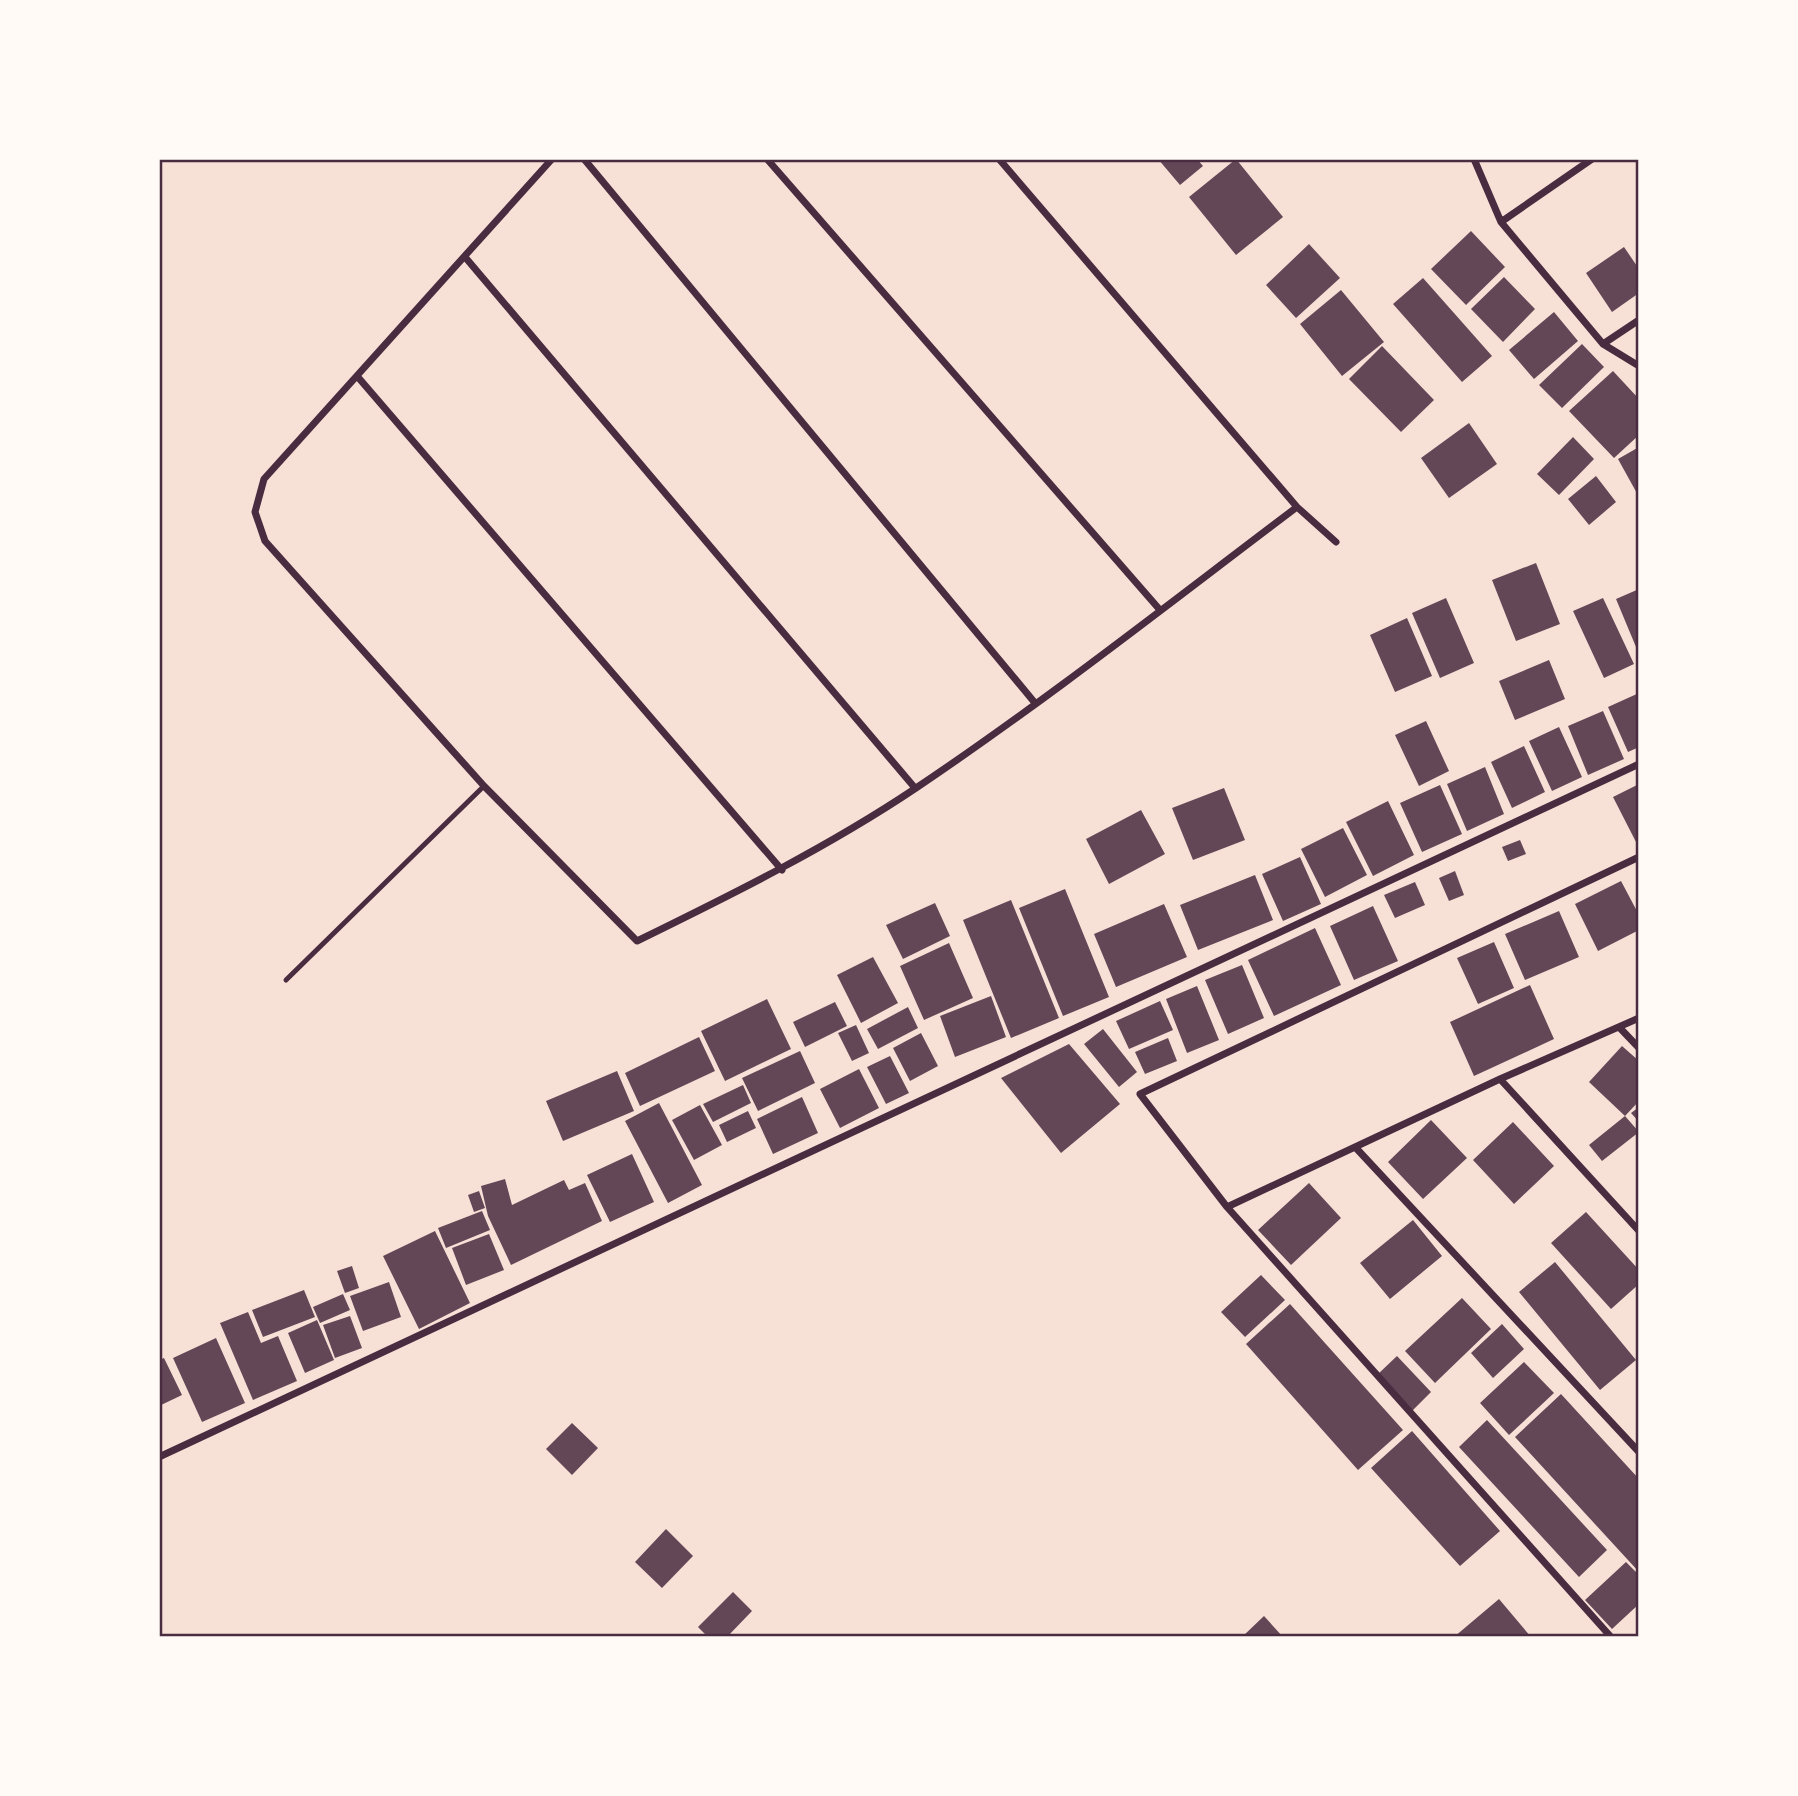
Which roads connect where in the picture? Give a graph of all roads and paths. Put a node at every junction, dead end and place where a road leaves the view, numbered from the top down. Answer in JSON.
{"nodes":[{"id":1,"x":552,"y":159,"type":"edge"},
{"id":2,"x":584,"y":159,"type":"edge"},
{"id":3,"x":767,"y":159,"type":"edge"},
{"id":4,"x":999,"y":159,"type":"edge"},
{"id":5,"x":1474,"y":159,"type":"edge"},
{"id":6,"x":1592,"y":159,"type":"edge"},
{"id":7,"x":1501,"y":222,"type":"junction"},
{"id":8,"x":464,"y":257,"type":"junction"},
{"id":9,"x":1639,"y":320,"type":"edge"},
{"id":10,"x":1603,"y":344,"type":"junction"},
{"id":11,"x":1639,"y":366,"type":"edge"},
{"id":12,"x":358,"y":376,"type":"junction"},
{"id":13,"x":1297,"y":507,"type":"junction"},
{"id":14,"x":1336,"y":542,"type":"dead end"},
{"id":15,"x":1160,"y":610,"type":"junction"},
{"id":16,"x":1035,"y":704,"type":"junction"},
{"id":17,"x":1639,"y":764,"type":"edge"},
{"id":18,"x":484,"y":786,"type":"junction"},
{"id":19,"x":915,"y":788,"type":"junction"},
{"id":20,"x":1639,"y":858,"type":"edge"},
{"id":21,"x":782,"y":870,"type":"junction"},
{"id":22,"x":286,"y":980,"type":"dead end"},
{"id":23,"x":1639,"y":1018,"type":"edge"},
{"id":24,"x":1619,"y":1027,"type":"junction"},
{"id":25,"x":1639,"y":1048,"type":"edge"},
{"id":26,"x":1500,"y":1079,"type":"junction"},
{"id":27,"x":1356,"y":1148,"type":"junction"},
{"id":28,"x":1227,"y":1207,"type":"junction"},
{"id":29,"x":1639,"y":1231,"type":"edge"},
{"id":30,"x":1639,"y":1452,"type":"edge"},
{"id":31,"x":159,"y":1457,"type":"edge"},
{"id":32,"x":1611,"y":1637,"type":"edge"}],
"edges":[{"from":1,"to":8,"type":"street"},
{"from":2,"to":16,"type":"street"},
{"from":3,"to":15,"type":"street"},
{"from":4,"to":13,"type":"street"},
{"from":5,"to":7,"type":"street"},
{"from":6,"to":7,"type":"street"},
{"from":7,"to":10,"type":"street"},
{"from":8,"to":12,"type":"street"},
{"from":8,"to":19,"type":"street"},
{"from":9,"to":10,"type":"street"},
{"from":10,"to":11,"type":"street"},
{"from":12,"to":18,"type":"street"},
{"from":12,"to":21,"type":"street"},
{"from":13,"to":14,"type":"street"},
{"from":13,"to":15,"type":"street"},
{"from":15,"to":16,"type":"street"},
{"from":16,"to":19,"type":"street"},
{"from":17,"to":31,"type":"street"},
{"from":18,"to":21,"type":"street"},
{"from":18,"to":22,"type":"lane"},
{"from":19,"to":21,"type":"street"},
{"from":20,"to":28,"type":"street"},
{"from":23,"to":24,"type":"street"},
{"from":24,"to":25,"type":"street"},
{"from":24,"to":26,"type":"street"},
{"from":26,"to":27,"type":"street"},
{"from":26,"to":29,"type":"street"},
{"from":27,"to":28,"type":"street"},
{"from":27,"to":30,"type":"street"},
{"from":28,"to":32,"type":"street"}]}
